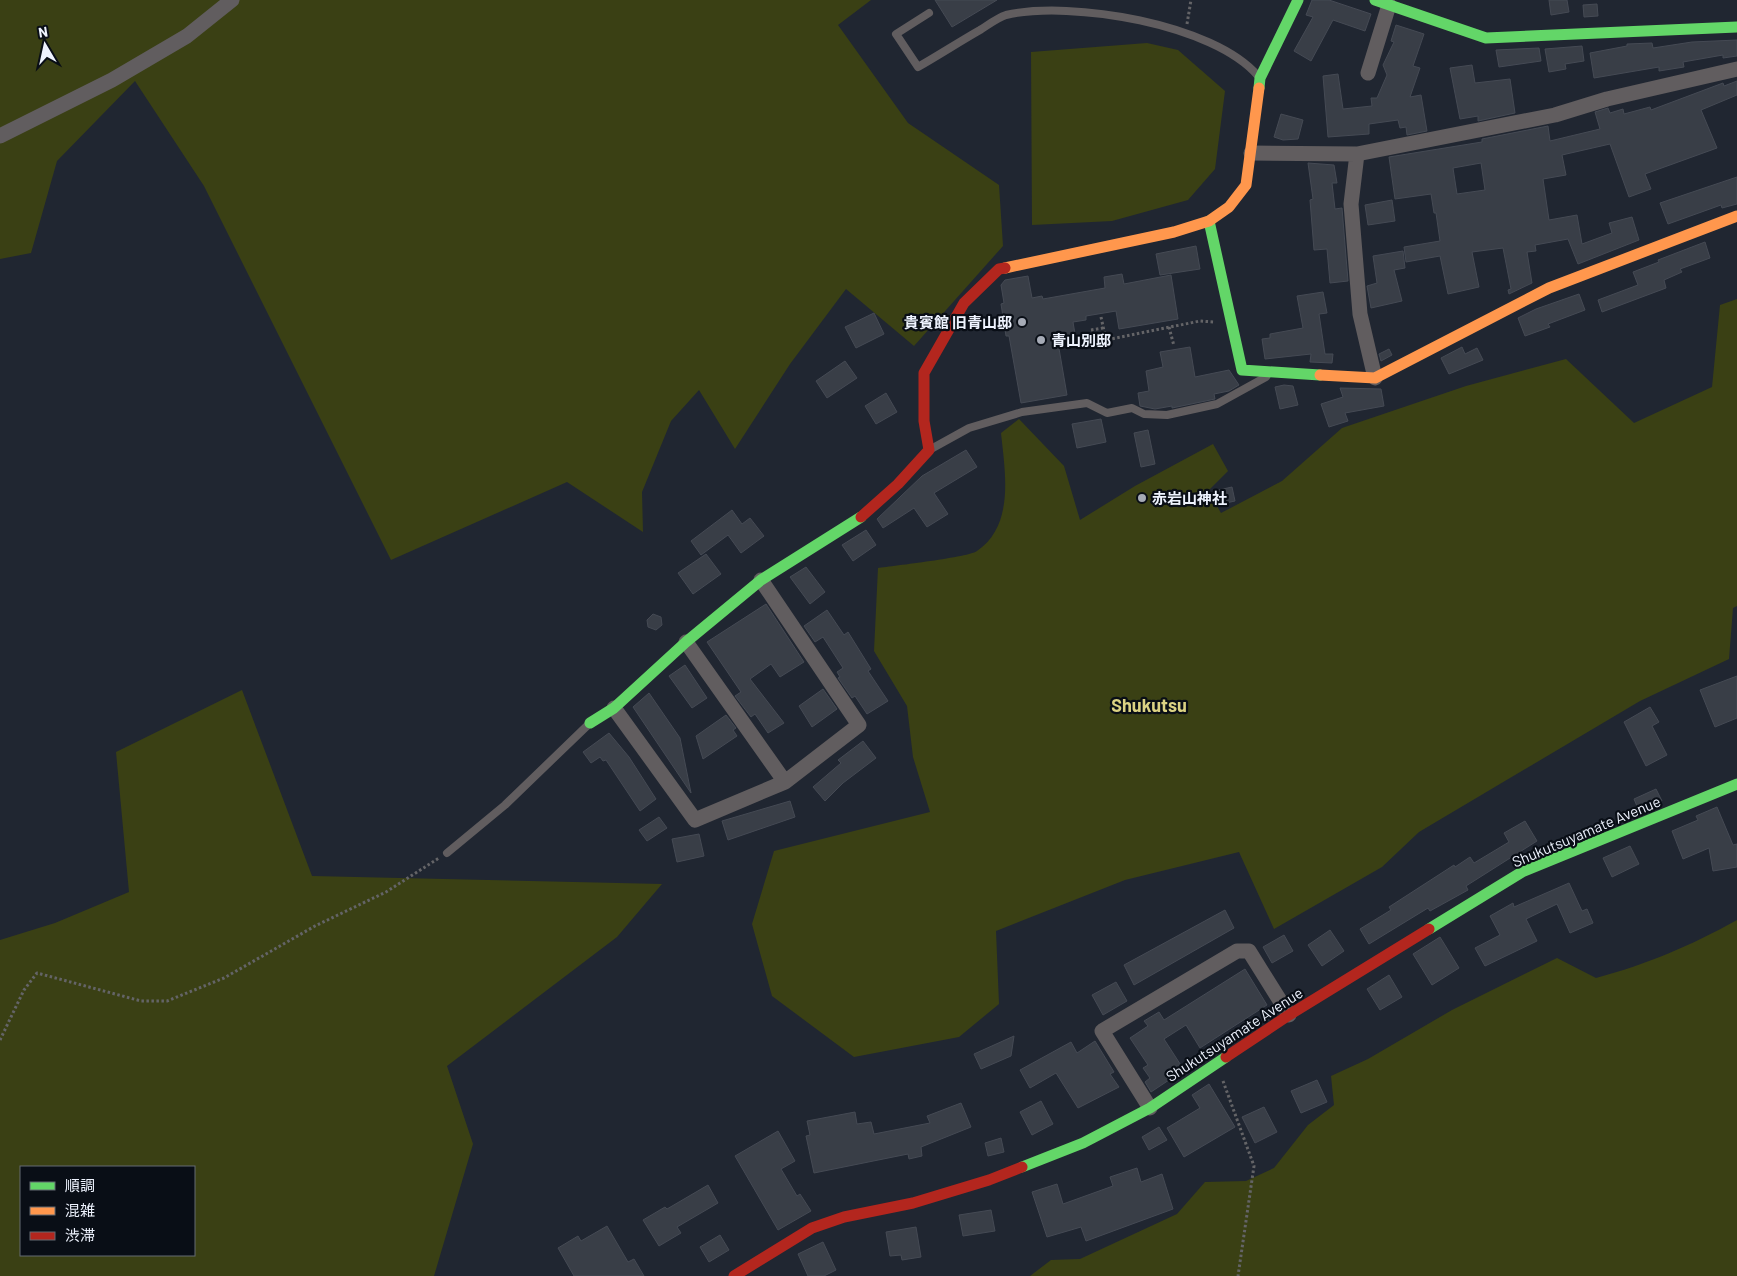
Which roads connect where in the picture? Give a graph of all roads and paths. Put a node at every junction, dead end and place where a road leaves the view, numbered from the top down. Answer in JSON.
{"nodes":[{"id":1,"x":232,"y":0,"type":"edge"},
{"id":2,"x":1191,"y":0,"type":"edge"},
{"id":3,"x":1298,"y":0,"type":"edge"},
{"id":4,"x":1382,"y":2,"type":"edge"},
{"id":5,"x":929,"y":13,"type":"dead end"},
{"id":6,"x":1737,"y":27,"type":"edge"},
{"id":7,"x":1186,"y":32,"type":"junction"},
{"id":8,"x":1737,"y":69,"type":"edge"},
{"id":9,"x":1368,"y":73,"type":"dead end"},
{"id":10,"x":1260,"y":78,"type":"junction"},
{"id":11,"x":0,"y":136,"type":"edge"},
{"id":12,"x":1250,"y":153,"type":"junction"},
{"id":13,"x":1357,"y":154,"type":"junction"},
{"id":14,"x":1737,"y":216,"type":"edge"},
{"id":15,"x":1209,"y":221,"type":"junction"},
{"id":16,"x":1101,"y":317,"type":"dead end"},
{"id":17,"x":1232,"y":323,"type":"junction"},
{"id":18,"x":1169,"y":327,"type":"junction"},
{"id":19,"x":1103,"y":328,"type":"junction"},
{"id":20,"x":1091,"y":330,"type":"dead end"},
{"id":21,"x":1174,"y":346,"type":"dead end"},
{"id":22,"x":1275,"y":372,"type":"junction"},
{"id":23,"x":1375,"y":378,"type":"junction"},
{"id":24,"x":929,"y":450,"type":"junction"},
{"id":25,"x":761,"y":580,"type":"junction"},
{"id":26,"x":686,"y":642,"type":"junction"},
{"id":27,"x":614,"y":708,"type":"junction"},
{"id":28,"x":590,"y":723,"type":"joint"},
{"id":29,"x":785,"y":782,"type":"junction"},
{"id":30,"x":1737,"y":784,"type":"edge"},
{"id":31,"x":447,"y":853,"type":"joint"},
{"id":32,"x":1289,"y":1015,"type":"junction"},
{"id":33,"x":0,"y":1040,"type":"edge"},
{"id":34,"x":1216,"y":1062,"type":"junction"},
{"id":35,"x":1150,"y":1108,"type":"junction"},
{"id":36,"x":734,"y":1276,"type":"edge"},
{"id":37,"x":1238,"y":1276,"type":"edge"}],
"edges":[{"from":1,"to":11,"type":"street"},
{"from":2,"to":7,"type":"path"},
{"from":3,"to":10,"type":"street"},
{"from":4,"to":6,"type":"street"},
{"from":4,"to":9,"type":"street"},
{"from":5,"to":7,"type":"lane"},
{"from":7,"to":10,"type":"lane"},
{"from":8,"to":13,"type":"street"},
{"from":10,"to":12,"type":"street"},
{"from":12,"to":13,"type":"street"},
{"from":12,"to":15,"type":"street"},
{"from":13,"to":23,"type":"street"},
{"from":14,"to":23,"type":"street"},
{"from":15,"to":17,"type":"street"},
{"from":15,"to":24,"type":"street"},
{"from":16,"to":19,"type":"path"},
{"from":17,"to":18,"type":"path"},
{"from":17,"to":22,"type":"street"},
{"from":18,"to":19,"type":"path"},
{"from":18,"to":21,"type":"path"},
{"from":19,"to":20,"type":"path"},
{"from":22,"to":23,"type":"street"},
{"from":22,"to":24,"type":"lane"},
{"from":24,"to":25,"type":"street"},
{"from":25,"to":26,"type":"street"},
{"from":25,"to":29,"type":"street"},
{"from":26,"to":27,"type":"street"},
{"from":26,"to":29,"type":"street"},
{"from":27,"to":28,"type":"street"},
{"from":27,"to":29,"type":"street"},
{"from":28,"to":31,"type":"lane"},
{"from":30,"to":32,"type":"street","name":"Shukutsuyamate Avenue"},
{"from":31,"to":33,"type":"path"},
{"from":32,"to":34,"type":"street","name":"Shukutsuyamate Avenue"},
{"from":32,"to":35,"type":"street"},
{"from":34,"to":35,"type":"street","name":"Shukutsuyamate Avenue"},
{"from":34,"to":37,"type":"path"},
{"from":35,"to":36,"type":"street","name":"Shukutsuyamate Avenue"}]}
